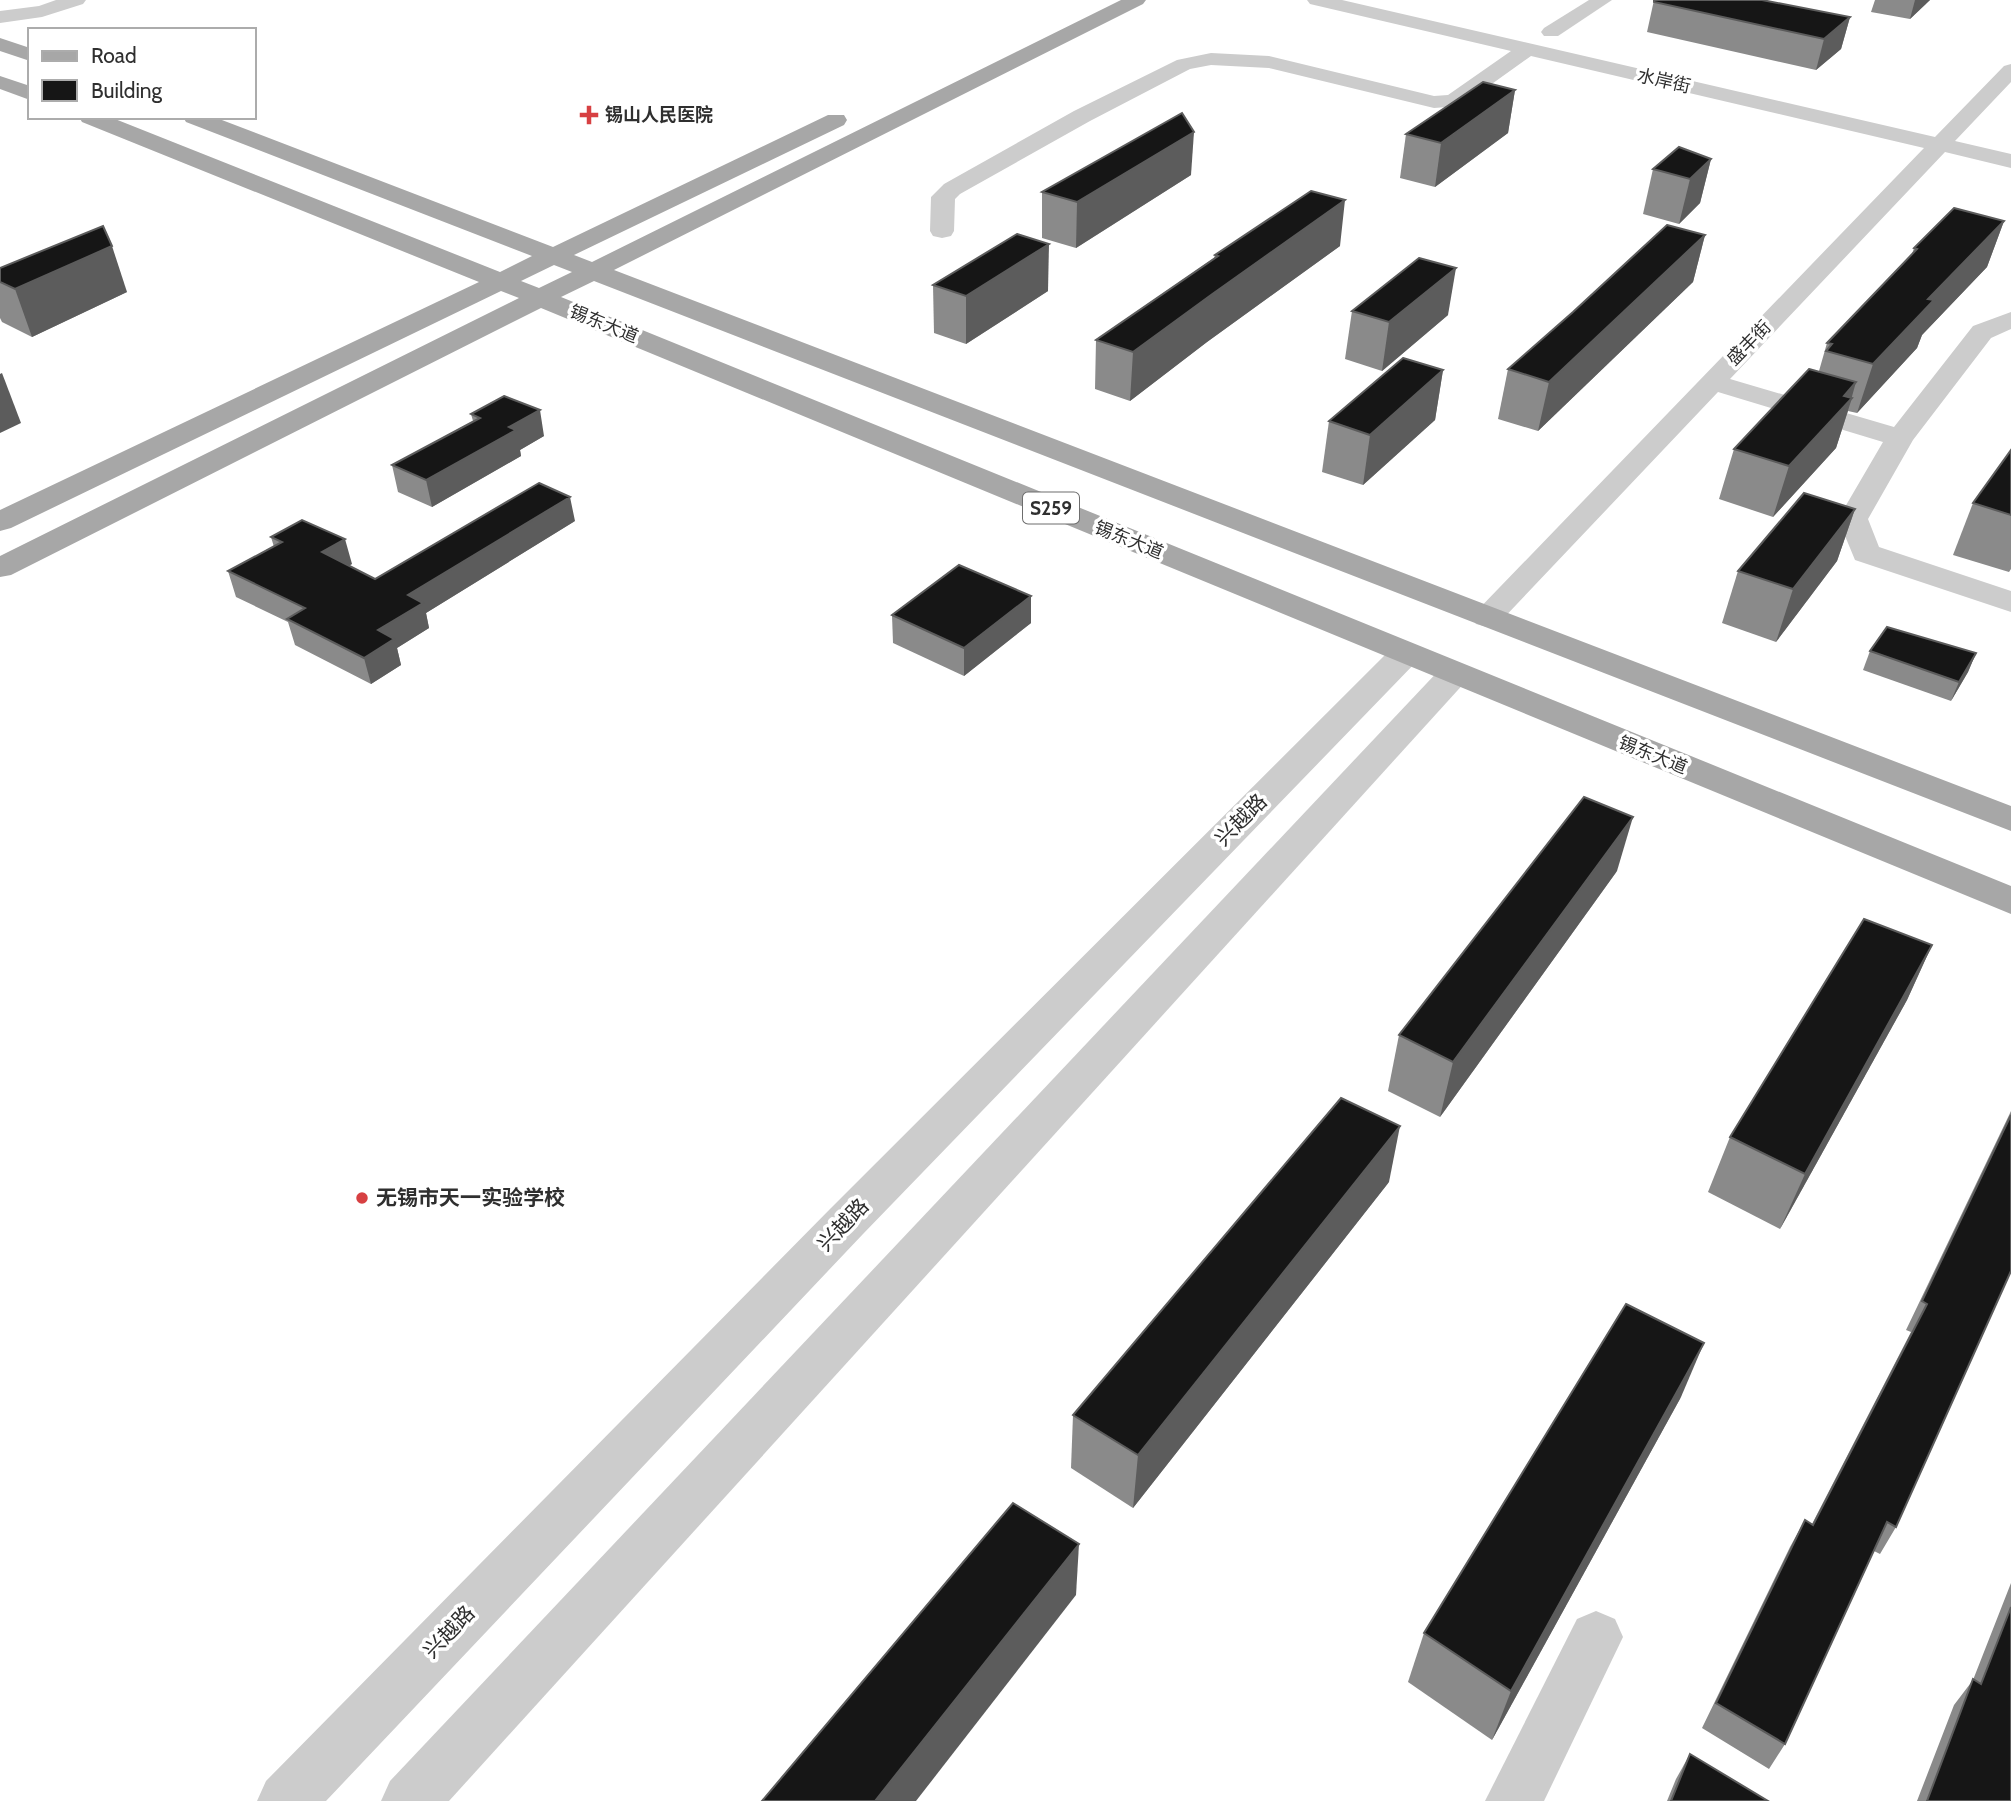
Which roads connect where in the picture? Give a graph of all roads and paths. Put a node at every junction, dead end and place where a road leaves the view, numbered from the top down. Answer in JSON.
{"nodes":[{"id":1,"x":76,"y":0,"type":"edge"},
{"id":2,"x":1136,"y":0,"type":"edge"},
{"id":3,"x":1317,"y":0,"type":"edge"},
{"id":4,"x":1602,"y":0,"type":"edge"},
{"id":5,"x":41,"y":11,"type":"junction"},
{"id":6,"x":0,"y":16,"type":"edge"},
{"id":7,"x":1525,"y":26,"type":"dead end"},
{"id":8,"x":1551,"y":32,"type":"junction"},
{"id":9,"x":1578,"y":38,"type":"dead end"},
{"id":10,"x":0,"y":44,"type":"edge"},
{"id":11,"x":1527,"y":49,"type":"junction"},
{"id":12,"x":27,"y":54,"type":"edge"},
{"id":13,"x":2011,"y":70,"type":"edge"},
{"id":14,"x":0,"y":82,"type":"edge"},
{"id":15,"x":28,"y":93,"type":"edge"},
{"id":16,"x":854,"y":111,"type":"dead end"},
{"id":17,"x":1932,"y":117,"type":"dead end"},
{"id":18,"x":95,"y":119,"type":"edge"},
{"id":19,"x":199,"y":119,"type":"edge"},
{"id":20,"x":1972,"y":126,"type":"junction"},
{"id":21,"x":1939,"y":145,"type":"junction"},
{"id":22,"x":2011,"y":161,"type":"edge"},
{"id":23,"x":942,"y":231,"type":"dead end"},
{"id":24,"x":557,"y":256,"type":"junction"},
{"id":25,"x":594,"y":271,"type":"junction"},
{"id":26,"x":499,"y":281,"type":"junction"},
{"id":27,"x":539,"y":298,"type":"junction"},
{"id":28,"x":2011,"y":320,"type":"edge"},
{"id":29,"x":1712,"y":382,"type":"junction"},
{"id":30,"x":1900,"y":438,"type":"junction"},
{"id":31,"x":0,"y":522,"type":"edge"},
{"id":32,"x":0,"y":568,"type":"edge"},
{"id":33,"x":2011,"y":602,"type":"edge"},
{"id":34,"x":1487,"y":617,"type":"junction"},
{"id":35,"x":1406,"y":653,"type":"junction"},
{"id":36,"x":1455,"y":673,"type":"junction"},
{"id":37,"x":2011,"y":820,"type":"edge"},
{"id":38,"x":2011,"y":901,"type":"edge"},
{"id":39,"x":1596,"y":1637,"type":"dead end"},
{"id":40,"x":286,"y":1801,"type":"edge"},
{"id":41,"x":410,"y":1801,"type":"edge"},
{"id":42,"x":1514,"y":1801,"type":"edge"}],
"edges":[{"from":1,"to":5,"type":"street"},
{"from":2,"to":25,"type":"main road"},
{"from":3,"to":11,"type":"street","name":"水岸街"},
{"from":4,"to":8,"type":"street"},
{"from":5,"to":6,"type":"street"},
{"from":5,"to":12,"type":"street"},
{"from":7,"to":8,"type":"street"},
{"from":8,"to":9,"type":"street"},
{"from":10,"to":12,"type":"main road"},
{"from":11,"to":21,"type":"street","name":"水岸街"},
{"from":11,"to":23,"type":"street"},
{"from":13,"to":20,"type":"street","name":"盛丰街"},
{"from":14,"to":15,"type":"main road"},
{"from":16,"to":24,"type":"main road"},
{"from":17,"to":20,"type":"street"},
{"from":18,"to":26,"type":"main road","name":"锡东大道","number":"S259"},
{"from":19,"to":24,"type":"main road"},
{"from":20,"to":21,"type":"street","name":"盛丰街"},
{"from":21,"to":22,"type":"street","name":"水岸街"},
{"from":21,"to":29,"type":"street","name":"盛丰街"},
{"from":24,"to":25,"type":"main road"},
{"from":24,"to":26,"type":"main road"},
{"from":25,"to":27,"type":"main road"},
{"from":25,"to":34,"type":"main road"},
{"from":26,"to":27,"type":"main road","name":"锡东大道","number":"S259"},
{"from":26,"to":31,"type":"main road"},
{"from":27,"to":32,"type":"main road"},
{"from":27,"to":35,"type":"main road","name":"锡东大道","number":"S259"},
{"from":28,"to":30,"type":"street"},
{"from":29,"to":30,"type":"street"},
{"from":29,"to":34,"type":"street","name":"盛丰街"},
{"from":30,"to":33,"type":"street"},
{"from":34,"to":37,"type":"main road"},
{"from":35,"to":36,"type":"main road","name":"锡东大道","number":"S259"},
{"from":35,"to":40,"type":"street","name":"兴越路"},
{"from":36,"to":38,"type":"main road","name":"锡东大道","number":"S259"},
{"from":36,"to":41,"type":"street"},
{"from":39,"to":42,"type":"street"}]}
